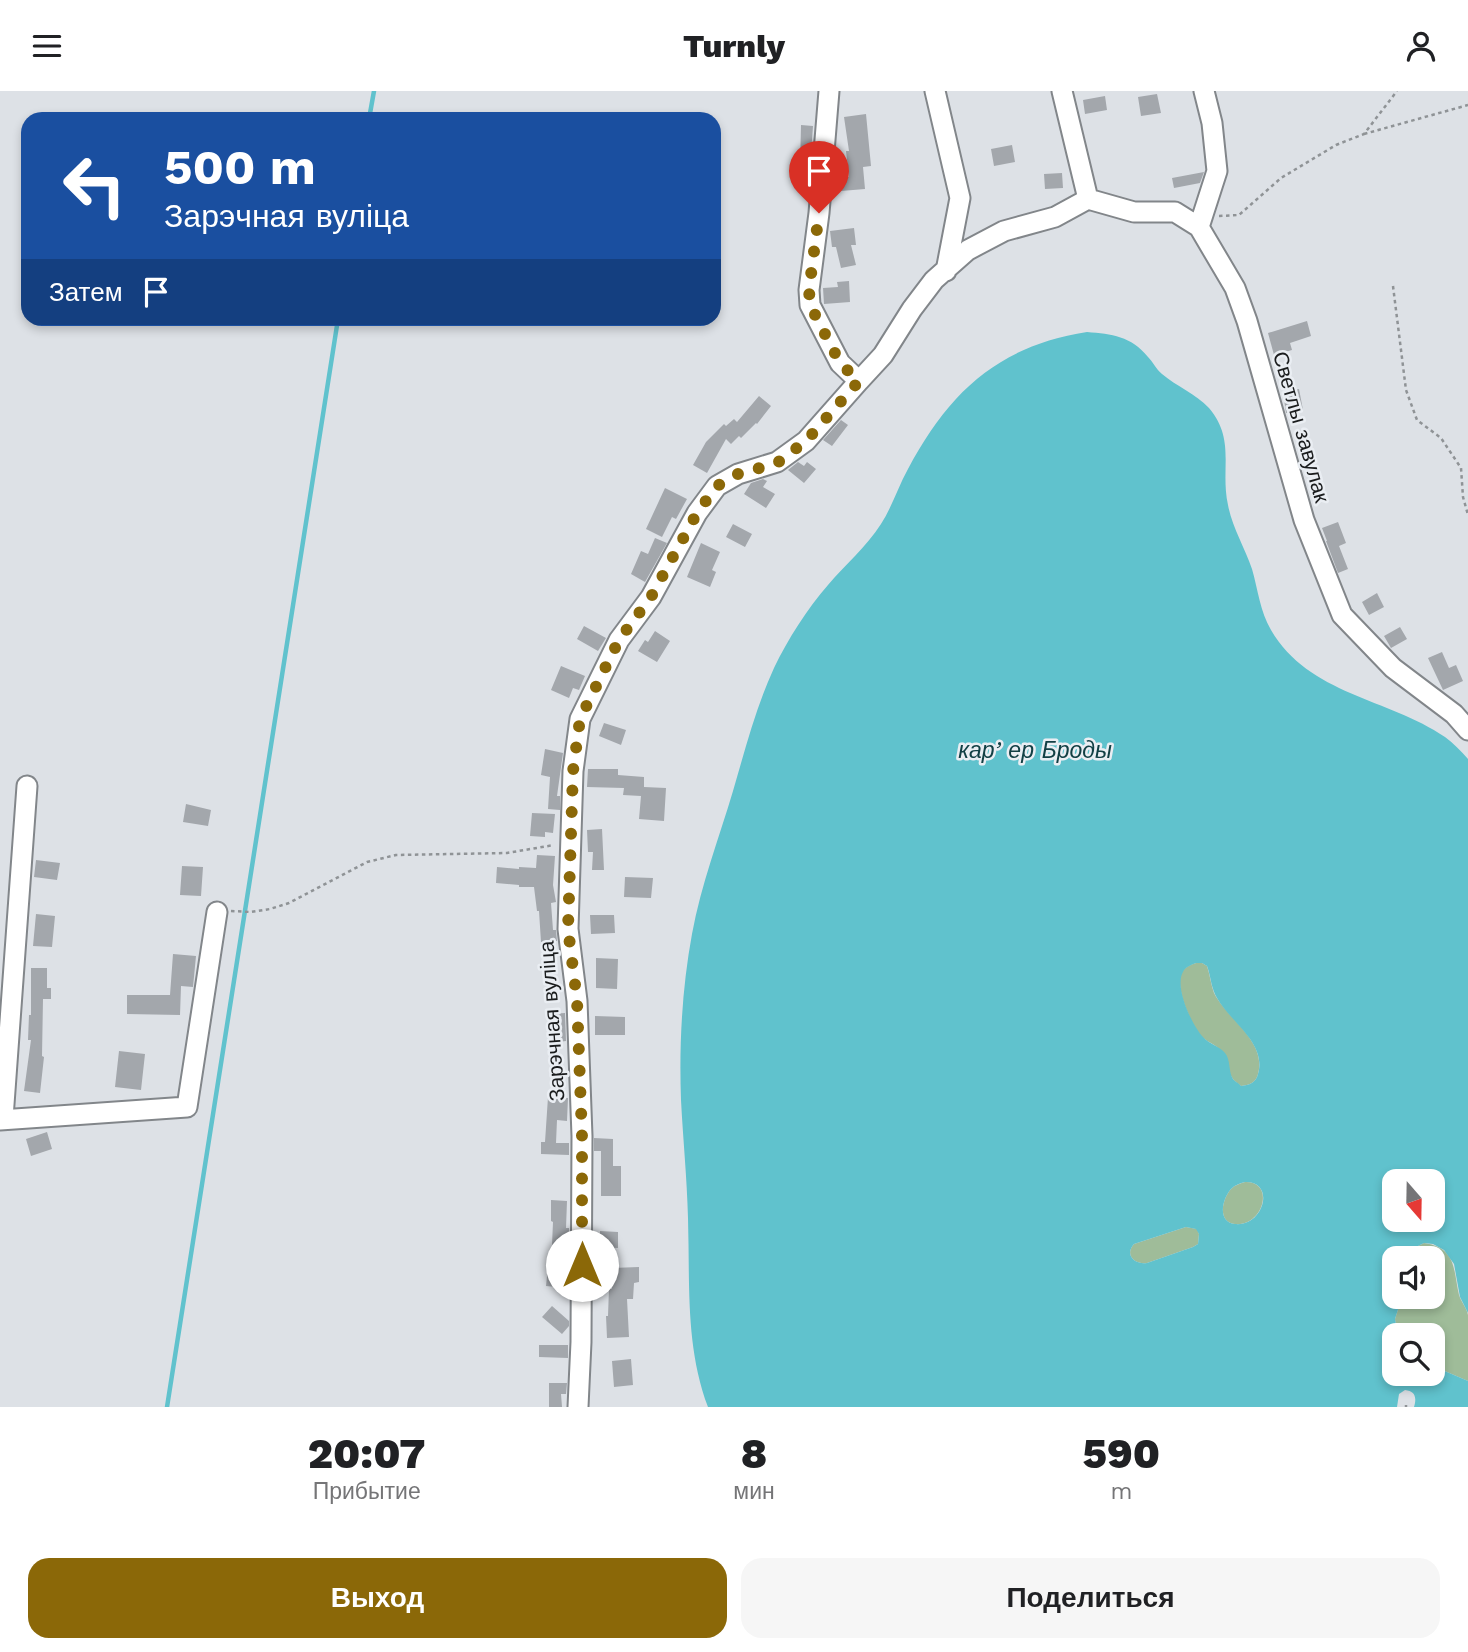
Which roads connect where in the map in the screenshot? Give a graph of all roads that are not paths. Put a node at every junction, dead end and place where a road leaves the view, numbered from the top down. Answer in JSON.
{"nodes":[{"id":1,"x":829,"y":91,"type":"edge"},
{"id":2,"x":935,"y":91,"type":"edge"},
{"id":3,"x":1062,"y":91,"type":"edge"},
{"id":4,"x":1204,"y":91,"type":"edge"},
{"id":5,"x":1088,"y":199,"type":"junction"},
{"id":6,"x":1200,"y":222,"type":"junction"},
{"id":7,"x":946,"y":271,"type":"junction"},
{"id":8,"x":859,"y":381,"type":"junction"},
{"id":9,"x":1468,"y":730,"type":"edge"},
{"id":10,"x":27,"y":786,"type":"dead end"},
{"id":11,"x":226,"y":911,"type":"road end"},
{"id":12,"x":1,"y":1119,"type":"edge"},
{"id":13,"x":578,"y":1407,"type":"edge"}],
"edges":[{"from":1,"to":8,"type":"street"},
{"from":2,"to":7,"type":"street"},
{"from":3,"to":5,"type":"street"},
{"from":4,"to":6,"type":"street"},
{"from":5,"to":6,"type":"street"},
{"from":5,"to":7,"type":"street","name":"Зарэчная вуліца"},
{"from":6,"to":9,"type":"street","name":"Светлы завулак"},
{"from":7,"to":8,"type":"street","name":"Зарэчная вуліца"},
{"from":8,"to":13,"type":"street","name":"Зарэчная вуліца"},
{"from":10,"to":12,"type":"street"},
{"from":11,"to":12,"type":"street"}]}
